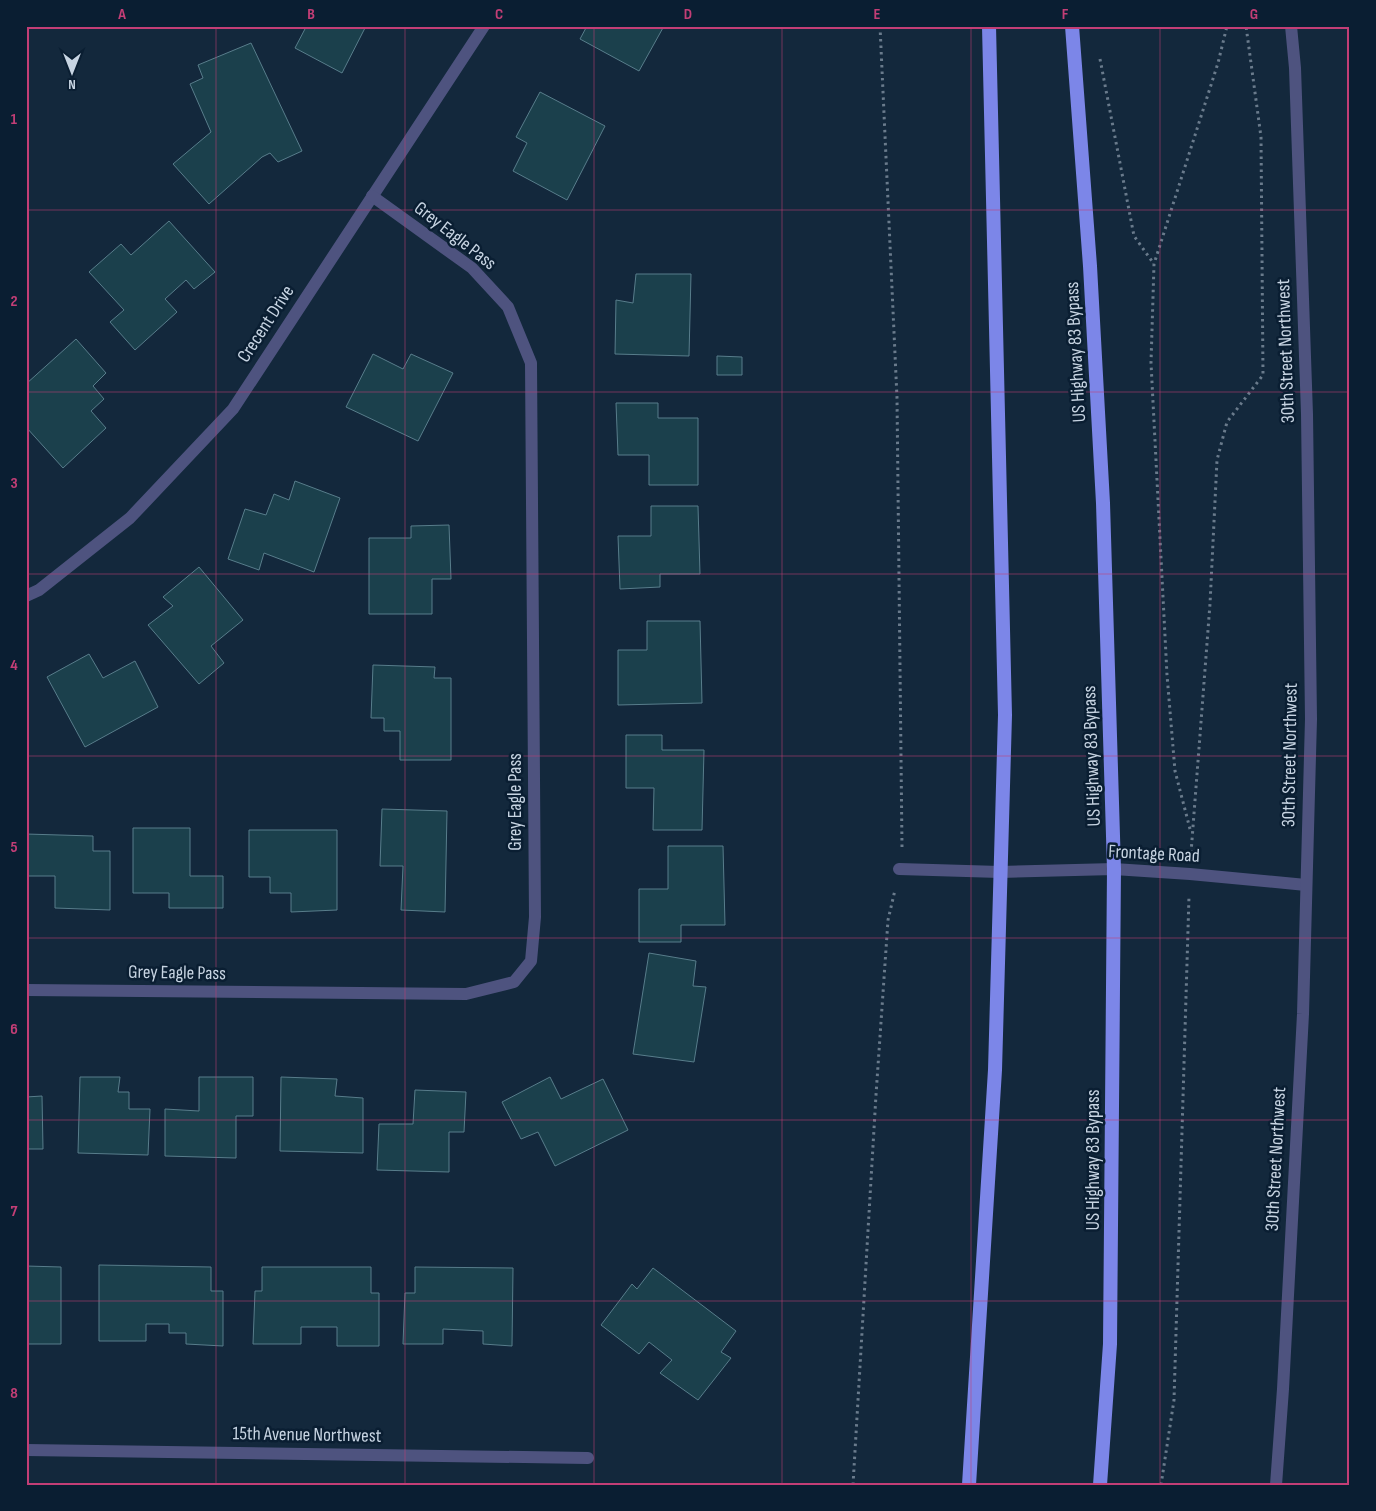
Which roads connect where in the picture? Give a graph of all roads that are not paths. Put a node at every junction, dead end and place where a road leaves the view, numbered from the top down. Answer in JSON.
{"nodes":[{"id":1,"x":484,"y":26,"type":"edge"},
{"id":2,"x":989,"y":26,"type":"edge"},
{"id":3,"x":1072,"y":26,"type":"edge"},
{"id":4,"x":1292,"y":26,"type":"edge"},
{"id":5,"x":372,"y":196,"type":"junction"},
{"id":6,"x":26,"y":596,"type":"edge"},
{"id":7,"x":899,"y":869,"type":"road end"},
{"id":8,"x":1114,"y":869,"type":"junction"},
{"id":9,"x":1000,"y":872,"type":"junction"},
{"id":10,"x":1306,"y":885,"type":"junction"},
{"id":11,"x":26,"y":990,"type":"edge"},
{"id":12,"x":26,"y":1450,"type":"edge"},
{"id":13,"x":588,"y":1458,"type":"dead end"},
{"id":14,"x":969,"y":1485,"type":"edge"},
{"id":15,"x":1100,"y":1485,"type":"edge"},
{"id":16,"x":1276,"y":1485,"type":"edge"}],
"edges":[{"from":1,"to":5,"type":"street","name":"Crecent Drive"},
{"from":2,"to":9,"type":"highway"},
{"from":3,"to":8,"type":"highway","name":"US Highway 83 Bypass"},
{"from":4,"to":10,"type":"street","name":"30th Street Northwest"},
{"from":5,"to":6,"type":"street","name":"Crecent Drive"},
{"from":5,"to":11,"type":"street","name":"Grey Eagle Pass"},
{"from":7,"to":9,"type":"street","name":"Frontage Road"},
{"from":8,"to":9,"type":"street","name":"Frontage Road"},
{"from":8,"to":10,"type":"street","name":"Frontage Road"},
{"from":8,"to":15,"type":"highway","name":"US Highway 83 Bypass"},
{"from":9,"to":14,"type":"highway"},
{"from":10,"to":16,"type":"street","name":"30th Street Northwest"},
{"from":12,"to":13,"type":"street","name":"15th Avenue Northwest"}]}
